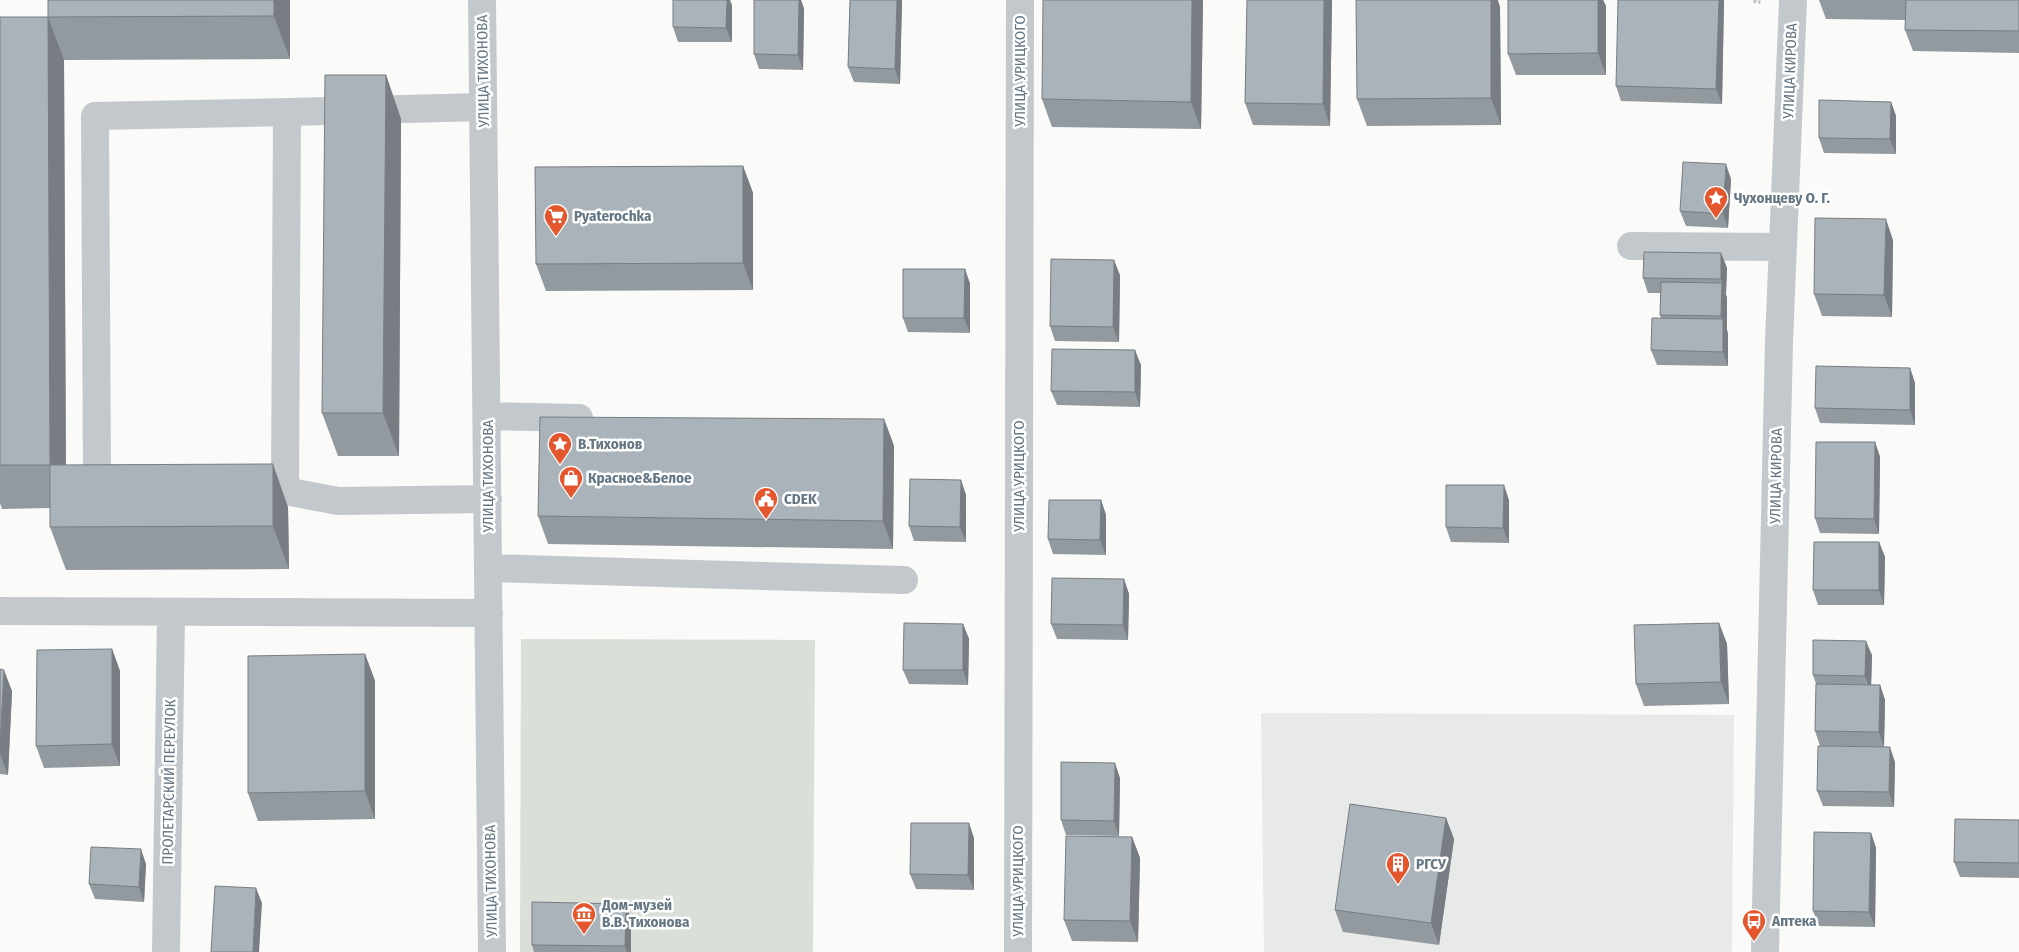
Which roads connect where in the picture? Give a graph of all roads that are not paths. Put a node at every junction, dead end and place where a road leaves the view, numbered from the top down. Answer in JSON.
{"nodes":[{"id":1,"x":482,"y":0,"type":"edge"},
{"id":2,"x":1020,"y":0,"type":"edge"},
{"id":3,"x":1793,"y":0,"type":"edge"},
{"id":4,"x":483,"y":106,"type":"junction"},
{"id":5,"x":287,"y":112,"type":"junction"},
{"id":6,"x":1631,"y":246,"type":"dead end"},
{"id":7,"x":1782,"y":247,"type":"junction"},
{"id":8,"x":487,"y":416,"type":"junction"},
{"id":9,"x":605,"y":418,"type":"edge"},
{"id":10,"x":146,"y":480,"type":"edge"},
{"id":11,"x":488,"y":499,"type":"junction"},
{"id":12,"x":488,"y":568,"type":"junction"},
{"id":13,"x":904,"y":580,"type":"dead end"},
{"id":14,"x":0,"y":612,"type":"edge"},
{"id":15,"x":171,"y":613,"type":"junction"},
{"id":16,"x":489,"y":613,"type":"junction"},
{"id":17,"x":166,"y":952,"type":"edge"},
{"id":18,"x":492,"y":952,"type":"edge"},
{"id":19,"x":1018,"y":952,"type":"edge"},
{"id":20,"x":1765,"y":952,"type":"edge"}],
"edges":[{"from":1,"to":4,"type":"street","name":"УЛИЦА ТИХОНОВА"},
{"from":2,"to":19,"type":"street","name":"УЛИЦА УРИЦКОГО"},
{"from":3,"to":7,"type":"street","name":"УЛИЦА КИРОВА"},
{"from":4,"to":5,"type":"street"},
{"from":4,"to":8,"type":"street","name":"УЛИЦА ТИХОНОВА"},
{"from":5,"to":10,"type":"street"},
{"from":5,"to":11,"type":"street"},
{"from":6,"to":7,"type":"street"},
{"from":7,"to":20,"type":"street","name":"УЛИЦА КИРОВА"},
{"from":8,"to":9,"type":"street"},
{"from":8,"to":11,"type":"street","name":"УЛИЦА ТИХОНОВА"},
{"from":11,"to":12,"type":"street","name":"УЛИЦА ТИХОНОВА"},
{"from":12,"to":13,"type":"street"},
{"from":12,"to":16,"type":"street","name":"УЛИЦА ТИХОНОВА"},
{"from":14,"to":15,"type":"street"},
{"from":15,"to":16,"type":"street"},
{"from":15,"to":17,"type":"street","name":"ПРОЛЕТАРСКИЙ ПЕРЕУЛОК"},
{"from":16,"to":18,"type":"street","name":"УЛИЦА ТИХОНОВА"}]}
